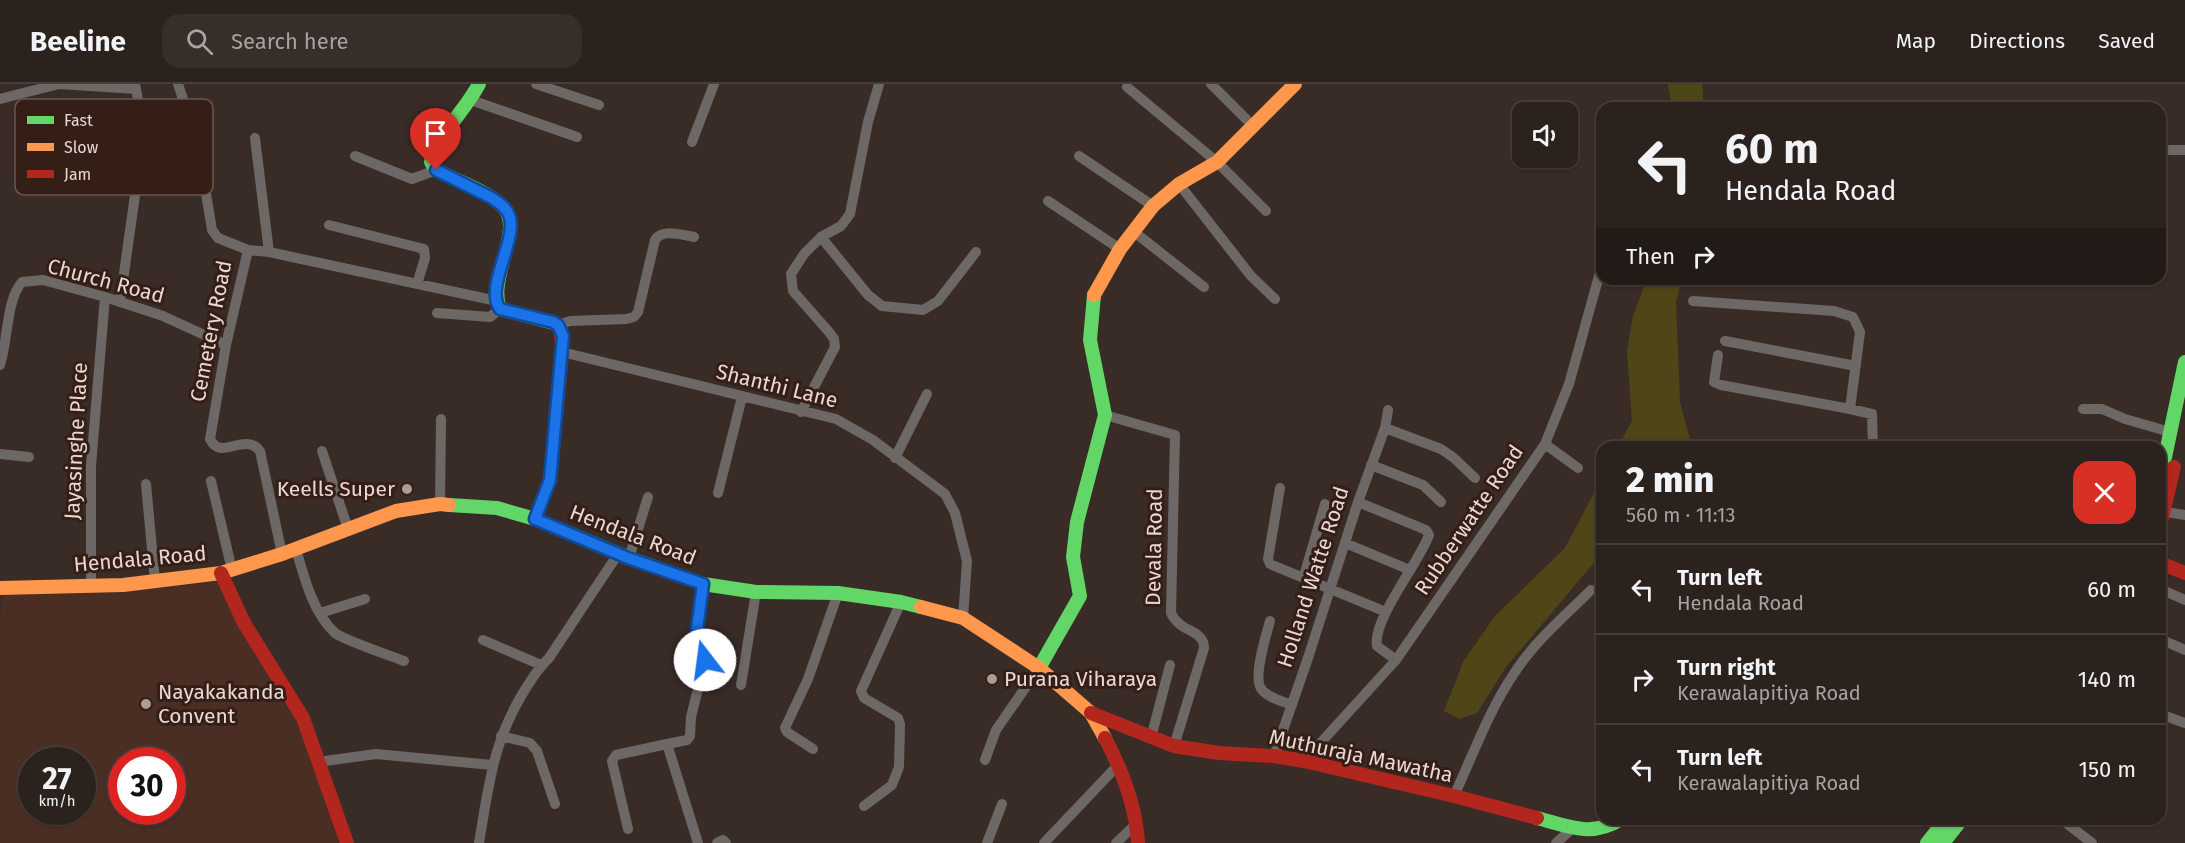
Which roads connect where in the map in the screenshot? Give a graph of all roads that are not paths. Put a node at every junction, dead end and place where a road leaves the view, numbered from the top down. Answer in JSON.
{"nodes":[{"id":1,"x":178,"y":84,"type":"edge"},
{"id":2,"x":479,"y":84,"type":"edge"},
{"id":3,"x":536,"y":84,"type":"edge"},
{"id":4,"x":714,"y":84,"type":"edge"},
{"id":5,"x":879,"y":84,"type":"edge"},
{"id":6,"x":1211,"y":84,"type":"edge"},
{"id":7,"x":1295,"y":84,"type":"edge"},
{"id":8,"x":136,"y":86,"type":"edge"},
{"id":9,"x":1127,"y":87,"type":"dead end"},
{"id":10,"x":0,"y":99,"type":"edge"},
{"id":11,"x":183,"y":99,"type":"edge"},
{"id":12,"x":471,"y":99,"type":"junction"},
{"id":13,"x":599,"y":105,"type":"dead end"},
{"id":14,"x":1254,"y":127,"type":"junction"},
{"id":15,"x":577,"y":137,"type":"dead end"},
{"id":16,"x":255,"y":138,"type":"dead end"},
{"id":17,"x":692,"y":142,"type":"dead end"},
{"id":18,"x":2166,"y":150,"type":"edge"},
{"id":19,"x":2185,"y":150,"type":"edge"},
{"id":20,"x":355,"y":156,"type":"dead end"},
{"id":21,"x":1079,"y":156,"type":"dead end"},
{"id":22,"x":1217,"y":162,"type":"junction"},
{"id":23,"x":436,"y":170,"type":"junction"},
{"id":24,"x":1179,"y":184,"type":"junction"},
{"id":25,"x":135,"y":195,"type":"dead end"},
{"id":26,"x":206,"y":195,"type":"edge"},
{"id":27,"x":1048,"y":201,"type":"dead end"},
{"id":28,"x":1153,"y":206,"type":"junction"},
{"id":29,"x":1266,"y":211,"type":"dead end"},
{"id":30,"x":329,"y":225,"type":"dead end"},
{"id":31,"x":1134,"y":231,"type":"junction"},
{"id":32,"x":693,"y":237,"type":"dead end"},
{"id":33,"x":821,"y":237,"type":"junction"},
{"id":34,"x":1120,"y":249,"type":"junction"},
{"id":35,"x":248,"y":250,"type":"junction"},
{"id":36,"x":269,"y":252,"type":"junction"},
{"id":37,"x":976,"y":252,"type":"dead end"},
{"id":38,"x":417,"y":284,"type":"junction"},
{"id":39,"x":1596,"y":285,"type":"edge"},
{"id":40,"x":1204,"y":287,"type":"dead end"},
{"id":41,"x":105,"y":297,"type":"junction"},
{"id":42,"x":1275,"y":299,"type":"dead end"},
{"id":43,"x":1694,"y":301,"type":"dead end"},
{"id":44,"x":120,"y":302,"type":"junction"},
{"id":45,"x":498,"y":305,"type":"junction"},
{"id":46,"x":437,"y":313,"type":"dead end"},
{"id":47,"x":558,"y":325,"type":"junction"},
{"id":48,"x":1725,"y":341,"type":"dead end"},
{"id":49,"x":226,"y":345,"type":"junction"},
{"id":50,"x":562,"y":352,"type":"junction"},
{"id":51,"x":1718,"y":355,"type":"dead end"},
{"id":52,"x":2185,"y":362,"type":"edge"},
{"id":53,"x":0,"y":365,"type":"edge"},
{"id":54,"x":1856,"y":366,"type":"junction"},
{"id":55,"x":927,"y":394,"type":"dead end"},
{"id":56,"x":742,"y":397,"type":"junction"},
{"id":57,"x":1850,"y":409,"type":"junction"},
{"id":58,"x":2083,"y":409,"type":"dead end"},
{"id":59,"x":1388,"y":410,"type":"dead end"},
{"id":60,"x":801,"y":412,"type":"junction"},
{"id":61,"x":1105,"y":415,"type":"junction"},
{"id":62,"x":2185,"y":418,"type":"edge"},
{"id":63,"x":441,"y":419,"type":"dead end"},
{"id":64,"x":1385,"y":428,"type":"junction"},
{"id":65,"x":2170,"y":432,"type":"junction"},
{"id":66,"x":1873,"y":441,"type":"edge"},
{"id":67,"x":1545,"y":444,"type":"junction"},
{"id":68,"x":322,"y":451,"type":"dead end"},
{"id":69,"x":2166,"y":452,"type":"edge"},
{"id":70,"x":0,"y":454,"type":"edge"},
{"id":71,"x":29,"y":457,"type":"dead end"},
{"id":72,"x":895,"y":458,"type":"junction"},
{"id":73,"x":1371,"y":465,"type":"junction"},
{"id":74,"x":1578,"y":468,"type":"dead end"},
{"id":75,"x":1475,"y":478,"type":"dead end"},
{"id":76,"x":211,"y":480,"type":"dead end"},
{"id":77,"x":146,"y":484,"type":"dead end"},
{"id":78,"x":1280,"y":488,"type":"dead end"},
{"id":79,"x":718,"y":494,"type":"dead end"},
{"id":80,"x":2166,"y":495,"type":"edge"},
{"id":81,"x":648,"y":497,"type":"dead end"},
{"id":82,"x":1358,"y":502,"type":"junction"},
{"id":83,"x":1441,"y":502,"type":"dead end"},
{"id":84,"x":440,"y":504,"type":"junction"},
{"id":85,"x":1325,"y":504,"type":"dead end"},
{"id":86,"x":2166,"y":512,"type":"edge"},
{"id":87,"x":2185,"y":515,"type":"edge"},
{"id":88,"x":535,"y":519,"type":"junction"},
{"id":89,"x":348,"y":529,"type":"junction"},
{"id":90,"x":1345,"y":543,"type":"junction"},
{"id":91,"x":296,"y":549,"type":"junction"},
{"id":92,"x":282,"y":554,"type":"junction"},
{"id":93,"x":623,"y":556,"type":"junction"},
{"id":94,"x":2166,"y":565,"type":"edge"},
{"id":95,"x":1410,"y":570,"type":"junction"},
{"id":96,"x":227,"y":571,"type":"junction"},
{"id":97,"x":2185,"y":573,"type":"edge"},
{"id":98,"x":1304,"y":576,"type":"junction"},
{"id":99,"x":155,"y":581,"type":"junction"},
{"id":100,"x":703,"y":584,"type":"junction"},
{"id":101,"x":91,"y":586,"type":"junction"},
{"id":102,"x":0,"y":588,"type":"edge"},
{"id":103,"x":1331,"y":589,"type":"junction"},
{"id":104,"x":1591,"y":591,"type":"dead end"},
{"id":105,"x":756,"y":592,"type":"junction"},
{"id":106,"x":2166,"y":592,"type":"edge"},
{"id":107,"x":838,"y":593,"type":"junction"},
{"id":108,"x":364,"y":598,"type":"dead end"},
{"id":109,"x":2185,"y":600,"type":"edge"},
{"id":110,"x":901,"y":602,"type":"junction"},
{"id":111,"x":1386,"y":612,"type":"junction"},
{"id":112,"x":320,"y":613,"type":"junction"},
{"id":113,"x":963,"y":618,"type":"junction"},
{"id":114,"x":1270,"y":621,"type":"dead end"},
{"id":115,"x":483,"y":640,"type":"dead end"},
{"id":116,"x":2166,"y":642,"type":"edge"},
{"id":117,"x":2185,"y":650,"type":"edge"},
{"id":118,"x":1396,"y":660,"type":"junction"},
{"id":119,"x":404,"y":661,"type":"dead end"},
{"id":120,"x":541,"y":665,"type":"junction"},
{"id":121,"x":1170,"y":665,"type":"dead end"},
{"id":122,"x":1039,"y":668,"type":"junction"},
{"id":123,"x":741,"y":685,"type":"dead end"},
{"id":124,"x":1292,"y":705,"type":"junction"},
{"id":125,"x":1091,"y":713,"type":"junction"},
{"id":126,"x":2166,"y":716,"type":"edge"},
{"id":127,"x":2185,"y":723,"type":"edge"},
{"id":128,"x":501,"y":736,"type":"junction"},
{"id":129,"x":1151,"y":738,"type":"junction"},
{"id":130,"x":667,"y":744,"type":"junction"},
{"id":131,"x":1174,"y":746,"type":"junction"},
{"id":132,"x":813,"y":749,"type":"dead end"},
{"id":133,"x":1274,"y":756,"type":"junction"},
{"id":134,"x":985,"y":760,"type":"dead end"},
{"id":135,"x":1304,"y":761,"type":"junction"},
{"id":136,"x":318,"y":762,"type":"junction"},
{"id":137,"x":1119,"y":764,"type":"junction"},
{"id":138,"x":492,"y":765,"type":"junction"},
{"id":139,"x":1454,"y":796,"type":"junction"},
{"id":140,"x":555,"y":804,"type":"dead end"},
{"id":141,"x":1002,"y":804,"type":"dead end"},
{"id":142,"x":864,"y":806,"type":"dead end"},
{"id":143,"x":1137,"y":822,"type":"junction"},
{"id":144,"x":1612,"y":825,"type":"edge"},
{"id":145,"x":1937,"y":825,"type":"edge"},
{"id":146,"x":1957,"y":825,"type":"edge"},
{"id":147,"x":2069,"y":825,"type":"edge"},
{"id":148,"x":1573,"y":828,"type":"junction"},
{"id":149,"x":628,"y":829,"type":"dead end"},
{"id":150,"x":347,"y":843,"type":"edge"},
{"id":151,"x":479,"y":843,"type":"edge"},
{"id":152,"x":698,"y":843,"type":"edge"},
{"id":153,"x":717,"y":843,"type":"edge"},
{"id":154,"x":726,"y":843,"type":"edge"},
{"id":155,"x":987,"y":843,"type":"edge"},
{"id":156,"x":1044,"y":843,"type":"edge"},
{"id":157,"x":1116,"y":843,"type":"edge"},
{"id":158,"x":1138,"y":843,"type":"edge"},
{"id":159,"x":1556,"y":843,"type":"edge"},
{"id":160,"x":1927,"y":843,"type":"edge"},
{"id":161,"x":1943,"y":843,"type":"edge"},
{"id":162,"x":2092,"y":843,"type":"edge"}],
"edges":[{"from":1,"to":11,"type":"street"},
{"from":2,"to":12,"type":"main road"},
{"from":3,"to":13,"type":"street"},
{"from":4,"to":17,"type":"street"},
{"from":5,"to":33,"type":"street"},
{"from":6,"to":14,"type":"street"},
{"from":7,"to":14,"type":"main road"},
{"from":8,"to":10,"type":"street"},
{"from":9,"to":22,"type":"street"},
{"from":12,"to":15,"type":"street"},
{"from":12,"to":23,"type":"main road"},
{"from":14,"to":22,"type":"main road"},
{"from":16,"to":36,"type":"street"},
{"from":18,"to":19,"type":"street"},
{"from":20,"to":23,"type":"street"},
{"from":21,"to":28,"type":"street"},
{"from":22,"to":24,"type":"main road"},
{"from":22,"to":29,"type":"street"},
{"from":23,"to":45,"type":"main road"},
{"from":24,"to":28,"type":"main road"},
{"from":24,"to":42,"type":"street"},
{"from":25,"to":44,"type":"street"},
{"from":26,"to":35,"type":"street"},
{"from":27,"to":34,"type":"street"},
{"from":28,"to":31,"type":"main road"},
{"from":30,"to":38,"type":"street"},
{"from":31,"to":34,"type":"main road"},
{"from":31,"to":40,"type":"street"},
{"from":32,"to":47,"type":"street"},
{"from":33,"to":37,"type":"street"},
{"from":33,"to":60,"type":"street"},
{"from":34,"to":61,"type":"main road"},
{"from":35,"to":36,"type":"street","name":"Cemetery Road"},
{"from":35,"to":49,"type":"street","name":"Cemetery Road"},
{"from":36,"to":38,"type":"street","name":"Cemetery Road"},
{"from":38,"to":45,"type":"street","name":"Cemetery Road"},
{"from":39,"to":67,"type":"street","name":"Rubberwatte Road"},
{"from":41,"to":44,"type":"street","name":"Church Road"},
{"from":41,"to":53,"type":"street","name":"Church Road"},
{"from":41,"to":101,"type":"street","name":"Jayasinghe Place"},
{"from":43,"to":54,"type":"street"},
{"from":44,"to":49,"type":"street","name":"Church Road"},
{"from":45,"to":46,"type":"street"},
{"from":45,"to":47,"type":"main road"},
{"from":47,"to":50,"type":"main road"},
{"from":48,"to":54,"type":"street"},
{"from":49,"to":92,"type":"street","name":"Cemetery Road"},
{"from":50,"to":56,"type":"street","name":"Shanthi Lane"},
{"from":50,"to":88,"type":"main road"},
{"from":51,"to":57,"type":"street"},
{"from":52,"to":65,"type":"main road"},
{"from":54,"to":57,"type":"street"},
{"from":55,"to":72,"type":"street"},
{"from":56,"to":60,"type":"street","name":"Shanthi Lane"},
{"from":56,"to":79,"type":"street"},
{"from":57,"to":66,"type":"street"},
{"from":58,"to":65,"type":"street"},
{"from":59,"to":64,"type":"street","name":"Holland Watte Road"},
{"from":60,"to":72,"type":"street","name":"Shanthi Lane"},
{"from":61,"to":122,"type":"main road"},
{"from":61,"to":131,"type":"street","name":"Devala Road"},
{"from":62,"to":80,"type":"main road"},
{"from":63,"to":84,"type":"street"},
{"from":64,"to":73,"type":"street","name":"Holland Watte Road"},
{"from":64,"to":75,"type":"street"},
{"from":65,"to":69,"type":"main road"},
{"from":67,"to":74,"type":"street"},
{"from":67,"to":118,"type":"street","name":"Rubberwatte Road"},
{"from":68,"to":89,"type":"street"},
{"from":70,"to":71,"type":"street"},
{"from":72,"to":113,"type":"street","name":"Shanthi Lane"},
{"from":73,"to":82,"type":"street","name":"Holland Watte Road"},
{"from":73,"to":83,"type":"street"},
{"from":76,"to":96,"type":"street"},
{"from":77,"to":99,"type":"street"},
{"from":78,"to":98,"type":"street"},
{"from":81,"to":93,"type":"street"},
{"from":82,"to":90,"type":"street","name":"Holland Watte Road"},
{"from":82,"to":95,"type":"street"},
{"from":84,"to":88,"type":"main road","name":"Hendala Road"},
{"from":84,"to":89,"type":"main road","name":"Hendala Road"},
{"from":85,"to":98,"type":"street"},
{"from":86,"to":87,"type":"street"},
{"from":88,"to":93,"type":"main road","name":"Hendala Road"},
{"from":89,"to":91,"type":"main road","name":"Hendala Road"},
{"from":90,"to":95,"type":"street"},
{"from":90,"to":103,"type":"street","name":"Holland Watte Road"},
{"from":91,"to":92,"type":"main road","name":"Hendala Road"},
{"from":91,"to":112,"type":"street"},
{"from":92,"to":96,"type":"main road","name":"Hendala Road"},
{"from":93,"to":100,"type":"main road","name":"Hendala Road"},
{"from":93,"to":120,"type":"street"},
{"from":94,"to":97,"type":"main road"},
{"from":95,"to":111,"type":"street"},
{"from":96,"to":99,"type":"main road","name":"Hendala Road"},
{"from":96,"to":136,"type":"main road"},
{"from":98,"to":103,"type":"street"},
{"from":99,"to":101,"type":"main road","name":"Hendala Road"},
{"from":100,"to":105,"type":"main road","name":"Hendala Road"},
{"from":100,"to":130,"type":"street"},
{"from":101,"to":102,"type":"main road","name":"Hendala Road"},
{"from":103,"to":111,"type":"street"},
{"from":103,"to":124,"type":"street","name":"Holland Watte Road"},
{"from":104,"to":139,"type":"street"},
{"from":105,"to":107,"type":"main road","name":"Hendala Road"},
{"from":105,"to":123,"type":"street"},
{"from":106,"to":109,"type":"street"},
{"from":107,"to":110,"type":"main road","name":"Hendala Road"},
{"from":107,"to":132,"type":"street"},
{"from":108,"to":112,"type":"street"},
{"from":110,"to":113,"type":"main road","name":"Hendala Road"},
{"from":110,"to":142,"type":"street"},
{"from":111,"to":118,"type":"street"},
{"from":112,"to":119,"type":"street"},
{"from":113,"to":122,"type":"main road","name":"Hendala Road"},
{"from":114,"to":124,"type":"street"},
{"from":115,"to":120,"type":"street"},
{"from":116,"to":117,"type":"street"},
{"from":118,"to":135,"type":"street","name":"Rubberwatte Road"},
{"from":120,"to":128,"type":"street"},
{"from":121,"to":129,"type":"street"},
{"from":122,"to":125,"type":"main road","name":"Hendala Road"},
{"from":122,"to":134,"type":"street"},
{"from":124,"to":133,"type":"street","name":"Holland Watte Road"},
{"from":125,"to":129,"type":"main road","name":"Muthuraja Mawatha"},
{"from":125,"to":137,"type":"main road","name":"Hendala Road"},
{"from":126,"to":127,"type":"street"},
{"from":128,"to":138,"type":"street"},
{"from":128,"to":140,"type":"street"},
{"from":129,"to":131,"type":"main road","name":"Muthuraja Mawatha"},
{"from":130,"to":149,"type":"street"},
{"from":130,"to":152,"type":"street"},
{"from":131,"to":133,"type":"main road","name":"Muthuraja Mawatha"},
{"from":133,"to":135,"type":"main road","name":"Muthuraja Mawatha"},
{"from":135,"to":139,"type":"main road","name":"Muthuraja Mawatha"},
{"from":136,"to":138,"type":"street"},
{"from":136,"to":150,"type":"main road"},
{"from":137,"to":143,"type":"main road","name":"Hendala Road"},
{"from":137,"to":156,"type":"street"},
{"from":138,"to":151,"type":"street"},
{"from":139,"to":148,"type":"main road","name":"Muthuraja Mawatha"},
{"from":141,"to":155,"type":"street"},
{"from":143,"to":157,"type":"street"},
{"from":143,"to":158,"type":"main road","name":"Hendala Road"},
{"from":144,"to":148,"type":"main road","name":"Muthuraja Mawatha"},
{"from":145,"to":160,"type":"main road"},
{"from":146,"to":161,"type":"main road"},
{"from":147,"to":162,"type":"street"},
{"from":148,"to":159,"type":"street"},
{"from":153,"to":154,"type":"street"}]}
